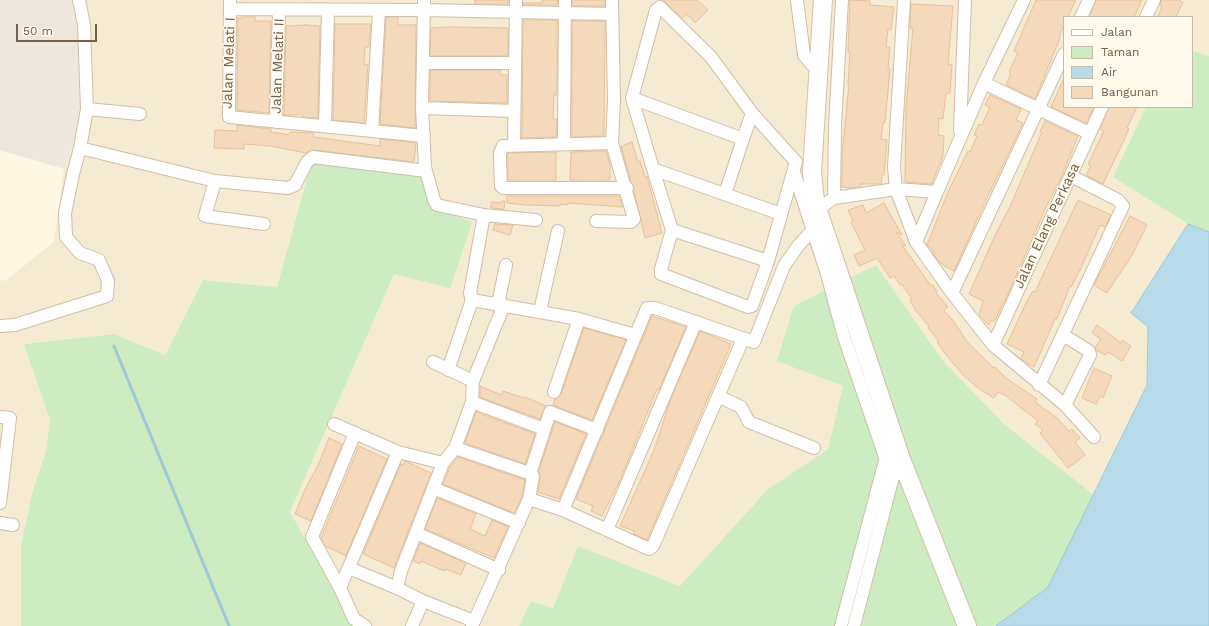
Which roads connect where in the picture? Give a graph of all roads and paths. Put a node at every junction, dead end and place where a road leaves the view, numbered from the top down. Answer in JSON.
{"nodes":[{"id":1,"x":79,"y":0,"type":"edge"},
{"id":2,"x":565,"y":0,"type":"edge"},
{"id":3,"x":612,"y":0,"type":"edge"},
{"id":4,"x":798,"y":0,"type":"edge"},
{"id":5,"x":823,"y":0,"type":"edge"},
{"id":6,"x":842,"y":0,"type":"edge"},
{"id":7,"x":904,"y":0,"type":"edge"},
{"id":8,"x":965,"y":0,"type":"edge"},
{"id":9,"x":1024,"y":0,"type":"edge"},
{"id":10,"x":1089,"y":0,"type":"edge"},
{"id":11,"x":1154,"y":0,"type":"edge"},
{"id":12,"x":231,"y":4,"type":"edge"},
{"id":13,"x":424,"y":5,"type":"edge"},
{"id":14,"x":467,"y":6,"type":"edge"},
{"id":15,"x":516,"y":6,"type":"edge"},
{"id":16,"x":372,"y":7,"type":"edge"},
{"id":17,"x":279,"y":10,"type":"junction"},
{"id":18,"x":328,"y":10,"type":"junction"},
{"id":19,"x":564,"y":12,"type":"junction"},
{"id":20,"x":612,"y":14,"type":"junction"},
{"id":21,"x":1081,"y":16,"type":"edge"},
{"id":22,"x":1146,"y":16,"type":"edge"},
{"id":23,"x":1063,"y":56,"type":"edge"},
{"id":24,"x":423,"y":63,"type":"junction"},
{"id":25,"x":515,"y":63,"type":"junction"},
{"id":26,"x":818,"y":66,"type":"junction"},
{"id":27,"x":984,"y":84,"type":"junction"},
{"id":28,"x":632,"y":98,"type":"junction"},
{"id":29,"x":422,"y":108,"type":"junction"},
{"id":30,"x":1102,"y":108,"type":"edge"},
{"id":31,"x":87,"y":109,"type":"junction"},
{"id":32,"x":1038,"y":110,"type":"junction"},
{"id":33,"x":514,"y":111,"type":"junction"},
{"id":34,"x":752,"y":113,"type":"junction"},
{"id":35,"x":140,"y":114,"type":"dead end"},
{"id":36,"x":276,"y":122,"type":"junction"},
{"id":37,"x":815,"y":124,"type":"junction"},
{"id":38,"x":325,"y":126,"type":"junction"},
{"id":39,"x":835,"y":126,"type":"junction"},
{"id":40,"x":372,"y":131,"type":"junction"},
{"id":41,"x":1089,"y":134,"type":"junction"},
{"id":42,"x":424,"y":136,"type":"junction"},
{"id":43,"x":960,"y":138,"type":"junction"},
{"id":44,"x":743,"y":139,"type":"junction"},
{"id":45,"x":612,"y":143,"type":"junction"},
{"id":46,"x":564,"y":144,"type":"junction"},
{"id":47,"x":514,"y":145,"type":"junction"},
{"id":48,"x":80,"y":148,"type":"junction"},
{"id":49,"x":814,"y":153,"type":"junction"},
{"id":50,"x":795,"y":167,"type":"junction"},
{"id":51,"x":653,"y":169,"type":"junction"},
{"id":52,"x":426,"y":171,"type":"junction"},
{"id":53,"x":1071,"y":176,"type":"junction"},
{"id":54,"x":215,"y":181,"type":"junction"},
{"id":55,"x":627,"y":188,"type":"junction"},
{"id":56,"x":896,"y":189,"type":"junction"},
{"id":57,"x":937,"y":192,"type":"junction"},
{"id":58,"x":725,"y":194,"type":"junction"},
{"id":59,"x":834,"y":198,"type":"junction"},
{"id":60,"x":812,"y":213,"type":"junction"},
{"id":61,"x":781,"y":214,"type":"junction"},
{"id":62,"x":484,"y":215,"type":"junction"},
{"id":63,"x":536,"y":220,"type":"dead end"},
{"id":64,"x":596,"y":221,"type":"dead end"},
{"id":65,"x":264,"y":224,"type":"dead end"},
{"id":66,"x":818,"y":229,"type":"junction"},
{"id":67,"x":672,"y":230,"type":"junction"},
{"id":68,"x":558,"y":231,"type":"dead end"},
{"id":69,"x":916,"y":242,"type":"junction"},
{"id":70,"x":768,"y":261,"type":"junction"},
{"id":71,"x":506,"y":265,"type":"dead end"},
{"id":72,"x":952,"y":293,"type":"junction"},
{"id":73,"x":472,"y":300,"type":"junction"},
{"id":74,"x":501,"y":305,"type":"junction"},
{"id":75,"x":540,"y":311,"type":"junction"},
{"id":76,"x":579,"y":319,"type":"junction"},
{"id":77,"x":696,"y":322,"type":"junction"},
{"id":78,"x":0,"y":326,"type":"edge"},
{"id":79,"x":635,"y":335,"type":"junction"},
{"id":80,"x":1063,"y":335,"type":"junction"},
{"id":81,"x":743,"y":339,"type":"junction"},
{"id":82,"x":993,"y":345,"type":"junction"},
{"id":83,"x":433,"y":362,"type":"dead end"},
{"id":84,"x":448,"y":370,"type":"junction"},
{"id":85,"x":473,"y":381,"type":"junction"},
{"id":86,"x":1039,"y":385,"type":"junction"},
{"id":87,"x":554,"y":392,"type":"dead end"},
{"id":88,"x":718,"y":396,"type":"junction"},
{"id":89,"x":472,"y":402,"type":"junction"},
{"id":90,"x":1065,"y":405,"type":"junction"},
{"id":91,"x":0,"y":417,"type":"edge"},
{"id":92,"x":334,"y":424,"type":"dead end"},
{"id":93,"x":544,"y":429,"type":"junction"},
{"id":94,"x":597,"y":430,"type":"junction"},
{"id":95,"x":355,"y":433,"type":"junction"},
{"id":96,"x":1094,"y":437,"type":"dead end"},
{"id":97,"x":455,"y":448,"type":"junction"},
{"id":98,"x":814,"y":448,"type":"dead end"},
{"id":99,"x":398,"y":452,"type":"junction"},
{"id":100,"x":443,"y":463,"type":"junction"},
{"id":101,"x":898,"y":466,"type":"junction"},
{"id":102,"x":530,"y":474,"type":"junction"},
{"id":103,"x":433,"y":488,"type":"junction"},
{"id":104,"x":529,"y":499,"type":"junction"},
{"id":105,"x":0,"y":503,"type":"edge"},
{"id":106,"x":563,"y":510,"type":"junction"},
{"id":107,"x":0,"y":523,"type":"edge"},
{"id":108,"x":519,"y":523,"type":"junction"},
{"id":109,"x":14,"y":525,"type":"dead end"},
{"id":110,"x":607,"y":530,"type":"junction"},
{"id":111,"x":416,"y":533,"type":"junction"},
{"id":112,"x":349,"y":568,"type":"junction"},
{"id":113,"x":499,"y":570,"type":"junction"},
{"id":114,"x":340,"y":588,"type":"junction"},
{"id":115,"x":397,"y":588,"type":"junction"},
{"id":116,"x":423,"y":601,"type":"junction"},
{"id":117,"x":842,"y":622,"type":"edge"},
{"id":118,"x":473,"y":623,"type":"edge"},
{"id":119,"x":855,"y":624,"type":"edge"},
{"id":120,"x":365,"y":626,"type":"edge"},
{"id":121,"x":412,"y":626,"type":"edge"},
{"id":122,"x":967,"y":626,"type":"edge"}],
"edges":[{"from":1,"to":31,"type":"street"},
{"from":2,"to":19,"type":"street"},
{"from":3,"to":20,"type":"street"},
{"from":4,"to":26,"type":"street"},
{"from":5,"to":26,"type":"street"},
{"from":6,"to":39,"type":"street"},
{"from":7,"to":56,"type":"street"},
{"from":8,"to":43,"type":"street"},
{"from":9,"to":27,"type":"street"},
{"from":10,"to":21,"type":"street"},
{"from":11,"to":22,"type":"street"},
{"from":12,"to":17,"type":"street"},
{"from":12,"to":36,"type":"street","name":"Jalan Melati I"},
{"from":13,"to":14,"type":"street"},
{"from":13,"to":16,"type":"street"},
{"from":13,"to":24,"type":"street"},
{"from":14,"to":15,"type":"street"},
{"from":15,"to":19,"type":"street"},
{"from":15,"to":25,"type":"street"},
{"from":16,"to":18,"type":"street"},
{"from":16,"to":40,"type":"street"},
{"from":17,"to":18,"type":"street"},
{"from":17,"to":36,"type":"street","name":"Jalan Melati II"},
{"from":18,"to":38,"type":"street"},
{"from":19,"to":20,"type":"street"},
{"from":19,"to":46,"type":"street"},
{"from":20,"to":45,"type":"street"},
{"from":23,"to":32,"type":"street"},
{"from":24,"to":25,"type":"street"},
{"from":24,"to":29,"type":"street"},
{"from":25,"to":33,"type":"street"},
{"from":26,"to":37,"type":"street"},
{"from":27,"to":32,"type":"street"},
{"from":27,"to":43,"type":"street"},
{"from":28,"to":34,"type":"street"},
{"from":28,"to":44,"type":"street"},
{"from":28,"to":51,"type":"street"},
{"from":29,"to":33,"type":"street"},
{"from":29,"to":42,"type":"street"},
{"from":30,"to":41,"type":"street","name":"Jalan Elang Perkasa"},
{"from":31,"to":35,"type":"street"},
{"from":31,"to":48,"type":"street"},
{"from":32,"to":41,"type":"street"},
{"from":32,"to":72,"type":"street"},
{"from":33,"to":47,"type":"street"},
{"from":34,"to":44,"type":"street"},
{"from":34,"to":50,"type":"street"},
{"from":36,"to":38,"type":"street"},
{"from":37,"to":39,"type":"street"},
{"from":37,"to":49,"type":"street"},
{"from":38,"to":40,"type":"street"},
{"from":39,"to":59,"type":"street"},
{"from":40,"to":42,"type":"street"},
{"from":41,"to":53,"type":"street","name":"Jalan Elang Perkasa"},
{"from":42,"to":52,"type":"street"},
{"from":43,"to":57,"type":"street"},
{"from":44,"to":58,"type":"street"},
{"from":45,"to":46,"type":"street"},
{"from":45,"to":55,"type":"street"},
{"from":46,"to":47,"type":"street"},
{"from":47,"to":55,"type":"street"},
{"from":48,"to":54,"type":"street"},
{"from":48,"to":78,"type":"street"},
{"from":49,"to":50,"type":"street"},
{"from":49,"to":60,"type":"street"},
{"from":50,"to":60,"type":"street"},
{"from":50,"to":61,"type":"street"},
{"from":51,"to":58,"type":"street"},
{"from":51,"to":67,"type":"street"},
{"from":52,"to":54,"type":"street"},
{"from":52,"to":62,"type":"street"},
{"from":53,"to":80,"type":"street"},
{"from":53,"to":82,"type":"street","name":"Jalan Elang Perkasa"},
{"from":54,"to":65,"type":"street"},
{"from":55,"to":64,"type":"street"},
{"from":56,"to":57,"type":"street"},
{"from":56,"to":59,"type":"street"},
{"from":56,"to":69,"type":"street"},
{"from":57,"to":69,"type":"street"},
{"from":58,"to":61,"type":"street"},
{"from":59,"to":60,"type":"street"},
{"from":60,"to":66,"type":"street"},
{"from":61,"to":70,"type":"street"},
{"from":62,"to":63,"type":"street"},
{"from":62,"to":73,"type":"street"},
{"from":66,"to":81,"type":"street"},
{"from":66,"to":101,"type":"street"},
{"from":66,"to":101,"type":"street"},
{"from":67,"to":70,"type":"street"},
{"from":67,"to":70,"type":"street"},
{"from":68,"to":75,"type":"street"},
{"from":69,"to":72,"type":"street"},
{"from":71,"to":74,"type":"street"},
{"from":72,"to":82,"type":"street"},
{"from":73,"to":74,"type":"street"},
{"from":73,"to":84,"type":"street"},
{"from":74,"to":75,"type":"street"},
{"from":74,"to":85,"type":"street"},
{"from":75,"to":76,"type":"street"},
{"from":76,"to":79,"type":"street"},
{"from":76,"to":87,"type":"street"},
{"from":77,"to":79,"type":"street"},
{"from":77,"to":81,"type":"street"},
{"from":77,"to":110,"type":"street"},
{"from":79,"to":94,"type":"street"},
{"from":80,"to":86,"type":"street"},
{"from":80,"to":90,"type":"street"},
{"from":81,"to":88,"type":"street"},
{"from":82,"to":86,"type":"street"},
{"from":83,"to":84,"type":"street"},
{"from":84,"to":85,"type":"street"},
{"from":85,"to":89,"type":"street"},
{"from":86,"to":90,"type":"street"},
{"from":88,"to":98,"type":"street"},
{"from":88,"to":110,"type":"street"},
{"from":89,"to":93,"type":"street"},
{"from":89,"to":97,"type":"street"},
{"from":90,"to":96,"type":"street"},
{"from":91,"to":105,"type":"street"},
{"from":92,"to":95,"type":"street"},
{"from":93,"to":94,"type":"street"},
{"from":93,"to":102,"type":"street"},
{"from":94,"to":106,"type":"street"},
{"from":95,"to":99,"type":"street"},
{"from":95,"to":114,"type":"street"},
{"from":97,"to":100,"type":"street"},
{"from":97,"to":102,"type":"street"},
{"from":99,"to":100,"type":"street"},
{"from":99,"to":112,"type":"street"},
{"from":100,"to":103,"type":"street"},
{"from":101,"to":117,"type":"street"},
{"from":101,"to":119,"type":"street"},
{"from":101,"to":122,"type":"street"},
{"from":102,"to":104,"type":"street"},
{"from":103,"to":108,"type":"street"},
{"from":103,"to":111,"type":"street"},
{"from":104,"to":106,"type":"street"},
{"from":104,"to":108,"type":"street"},
{"from":106,"to":110,"type":"street"},
{"from":107,"to":109,"type":"street"},
{"from":108,"to":113,"type":"street"},
{"from":111,"to":113,"type":"street"},
{"from":111,"to":115,"type":"street"},
{"from":112,"to":114,"type":"street"},
{"from":112,"to":115,"type":"street"},
{"from":113,"to":118,"type":"street"},
{"from":114,"to":120,"type":"street"},
{"from":115,"to":116,"type":"street"},
{"from":116,"to":118,"type":"street"},
{"from":116,"to":121,"type":"street"},
{"from":117,"to":119,"type":"street"}]}
